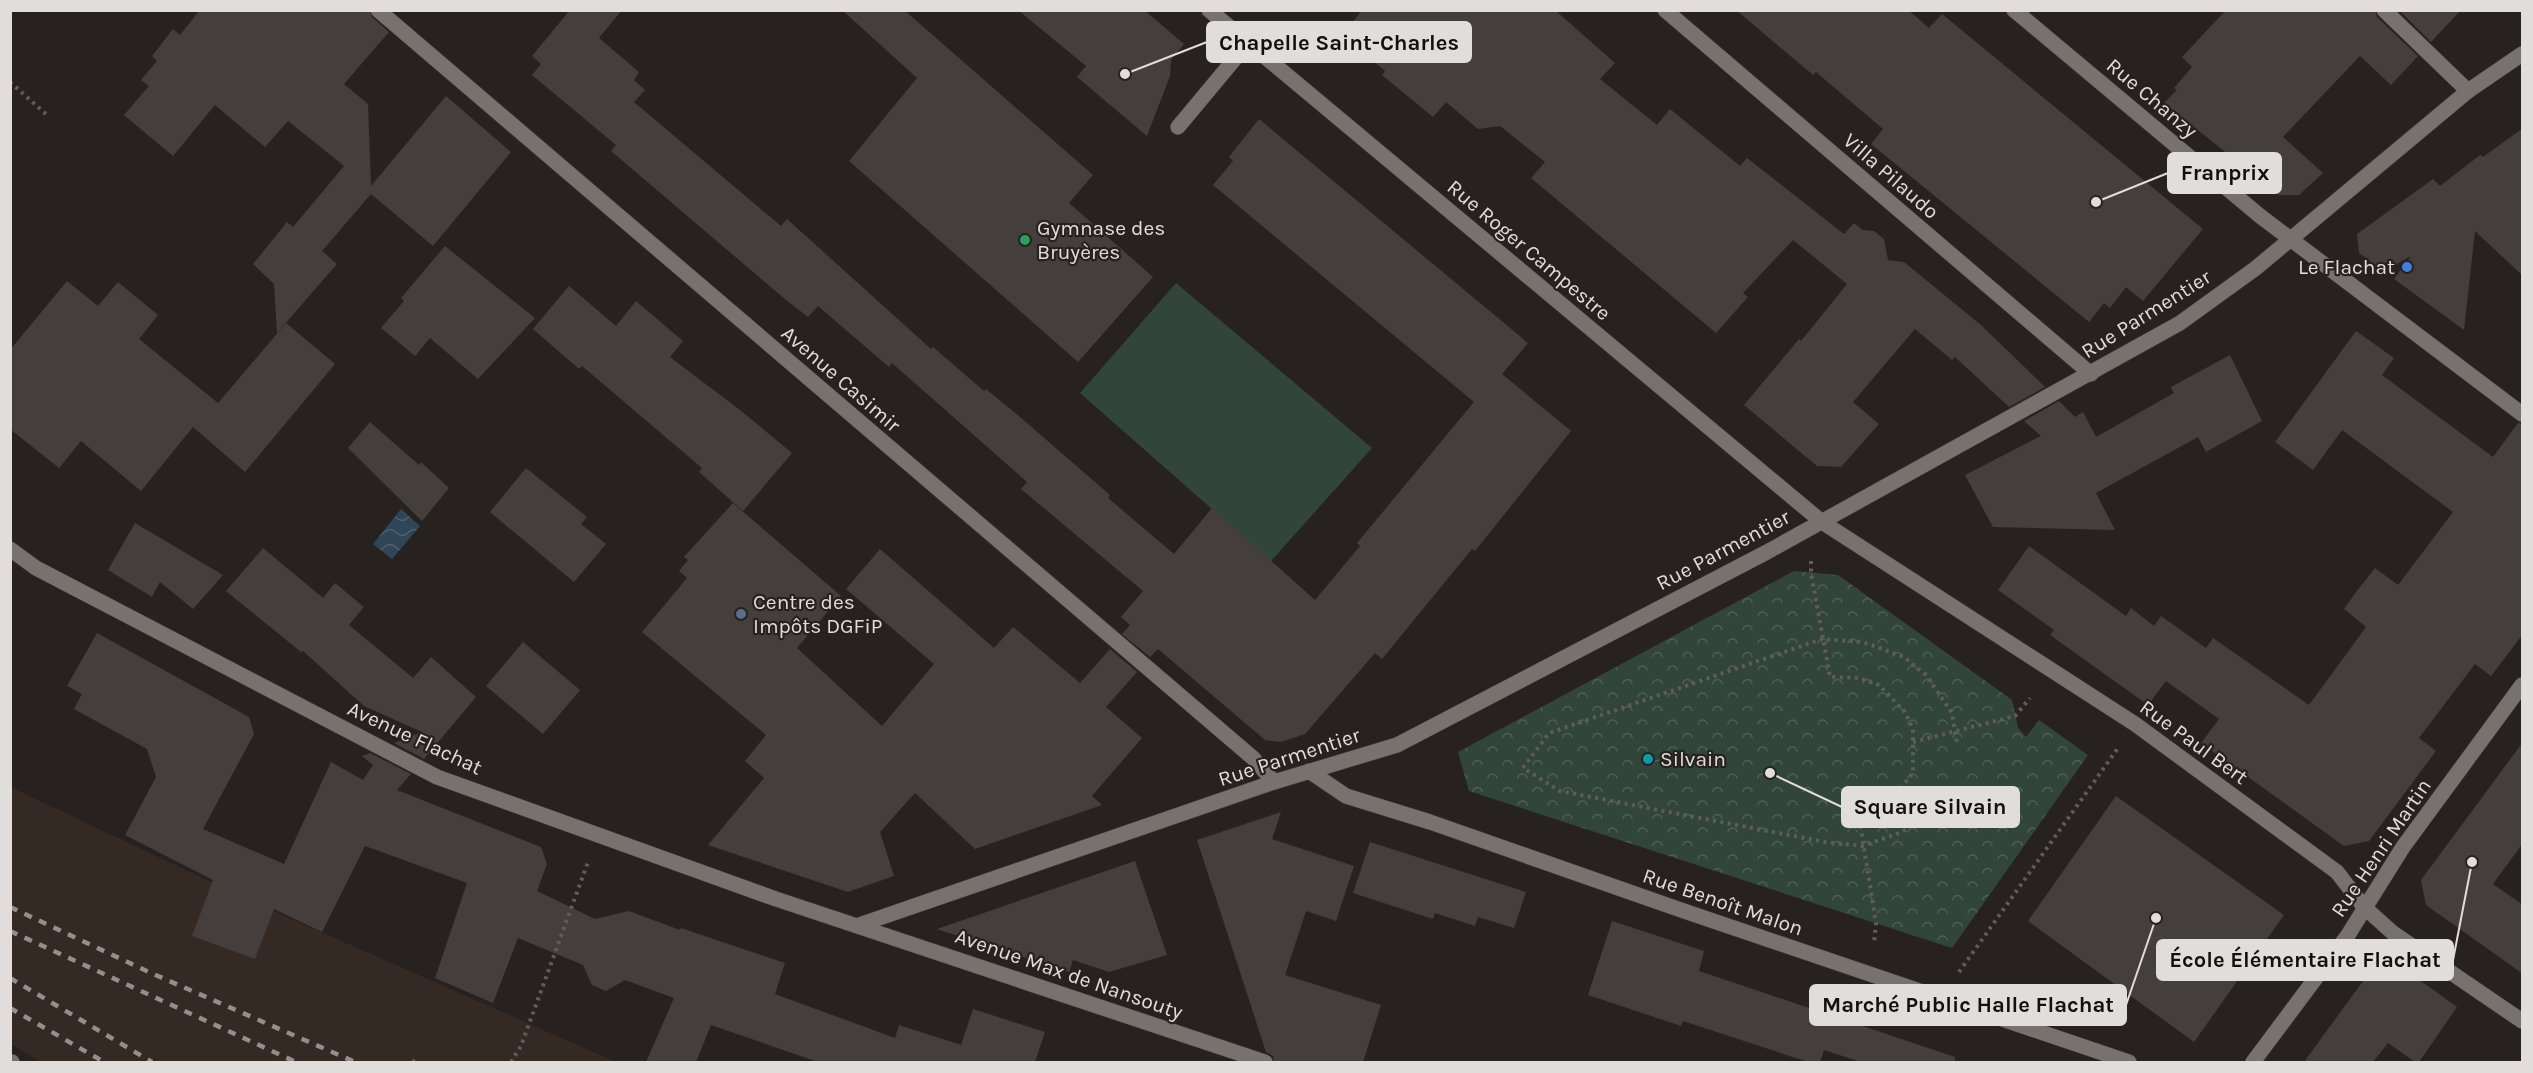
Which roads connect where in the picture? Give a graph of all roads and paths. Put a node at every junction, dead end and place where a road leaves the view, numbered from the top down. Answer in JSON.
{"nodes":[{"id":1,"x":378,"y":10,"type":"edge"},
{"id":2,"x":1209,"y":10,"type":"edge"},
{"id":3,"x":1665,"y":10,"type":"edge"},
{"id":4,"x":2014,"y":10,"type":"edge"},
{"id":5,"x":2384,"y":10,"type":"edge"},
{"id":6,"x":1248,"y":43,"type":"junction"},
{"id":7,"x":2523,"y":54,"type":"edge"},
{"id":8,"x":10,"y":82,"type":"edge"},
{"id":9,"x":2468,"y":91,"type":"junction"},
{"id":10,"x":46,"y":114,"type":"dead end"},
{"id":11,"x":1178,"y":127,"type":"dead end"},
{"id":12,"x":2292,"y":239,"type":"junction"},
{"id":13,"x":2091,"y":374,"type":"junction"},
{"id":14,"x":2523,"y":414,"type":"edge"},
{"id":15,"x":1822,"y":522,"type":"junction"},
{"id":16,"x":10,"y":549,"type":"edge"},
{"id":17,"x":1811,"y":560,"type":"dead end"},
{"id":18,"x":1822,"y":639,"type":"junction"},
{"id":19,"x":2523,"y":685,"type":"edge"},
{"id":20,"x":2030,"y":698,"type":"dead end"},
{"id":21,"x":2135,"y":724,"type":"junction"},
{"id":22,"x":1955,"y":732,"type":"junction"},
{"id":23,"x":1913,"y":742,"type":"junction"},
{"id":24,"x":1957,"y":743,"type":"dead end"},
{"id":25,"x":1309,"y":771,"type":"junction"},
{"id":26,"x":1274,"y":782,"type":"junction"},
{"id":27,"x":1926,"y":820,"type":"dead end"},
{"id":28,"x":597,"y":836,"type":"junction"},
{"id":29,"x":1863,"y":846,"type":"junction"},
{"id":30,"x":2364,"y":907,"type":"junction"},
{"id":31,"x":860,"y":926,"type":"junction"},
{"id":32,"x":1872,"y":974,"type":"junction"},
{"id":33,"x":1942,"y":997,"type":"junction"},
{"id":34,"x":2523,"y":1021,"type":"edge"},
{"id":35,"x":511,"y":1062,"type":"edge"},
{"id":36,"x":1265,"y":1062,"type":"edge"},
{"id":37,"x":2129,"y":1062,"type":"edge"},
{"id":38,"x":2253,"y":1062,"type":"edge"}],
"edges":[{"from":1,"to":26,"type":"street","name":"Avenue Casimir"},
{"from":2,"to":6,"type":"street","name":"Rue Roger Campestre"},
{"from":3,"to":13,"type":"street","name":"Villa Pilaudo"},
{"from":4,"to":12,"type":"street","name":"Rue Chanzy"},
{"from":5,"to":9,"type":"street"},
{"from":6,"to":11,"type":"street"},
{"from":6,"to":15,"type":"street","name":"Rue Roger Campestre"},
{"from":7,"to":9,"type":"street","name":"Rue Parmentier"},
{"from":8,"to":10,"type":"path"},
{"from":9,"to":12,"type":"street","name":"Rue Parmentier"},
{"from":12,"to":13,"type":"street","name":"Rue Parmentier"},
{"from":12,"to":14,"type":"street","name":"Rue Chanzy"},
{"from":13,"to":15,"type":"street","name":"Rue Parmentier"},
{"from":15,"to":21,"type":"street","name":"Rue Paul Bert"},
{"from":15,"to":25,"type":"street","name":"Rue Parmentier"},
{"from":16,"to":28,"type":"street","name":"Avenue Flachat"},
{"from":17,"to":18,"type":"path"},
{"from":18,"to":22,"type":"path"},
{"from":18,"to":23,"type":"path"},
{"from":18,"to":29,"type":"path"},
{"from":19,"to":30,"type":"street","name":"Rue Henri Martin"},
{"from":20,"to":22,"type":"path"},
{"from":21,"to":30,"type":"street","name":"Rue Paul Bert"},
{"from":21,"to":33,"type":"path"},
{"from":22,"to":23,"type":"path"},
{"from":22,"to":24,"type":"path"},
{"from":23,"to":29,"type":"path"},
{"from":25,"to":26,"type":"street","name":"Rue Parmentier"},
{"from":25,"to":32,"type":"street","name":"Rue Benoît Malon"},
{"from":26,"to":31,"type":"street","name":"Rue Parmentier"},
{"from":27,"to":29,"type":"path"},
{"from":28,"to":31,"type":"street","name":"Avenue Flachat"},
{"from":28,"to":35,"type":"path"},
{"from":29,"to":32,"type":"path"},
{"from":30,"to":34,"type":"street","name":"Rue Paul Bert"},
{"from":30,"to":38,"type":"street","name":"Rue Henri Martin"},
{"from":31,"to":36,"type":"street","name":"Avenue Max de Nansouty"},
{"from":32,"to":33,"type":"street","name":"Rue Benoît Malon"},
{"from":33,"to":37,"type":"street","name":"Rue Benoît Malon"}]}
